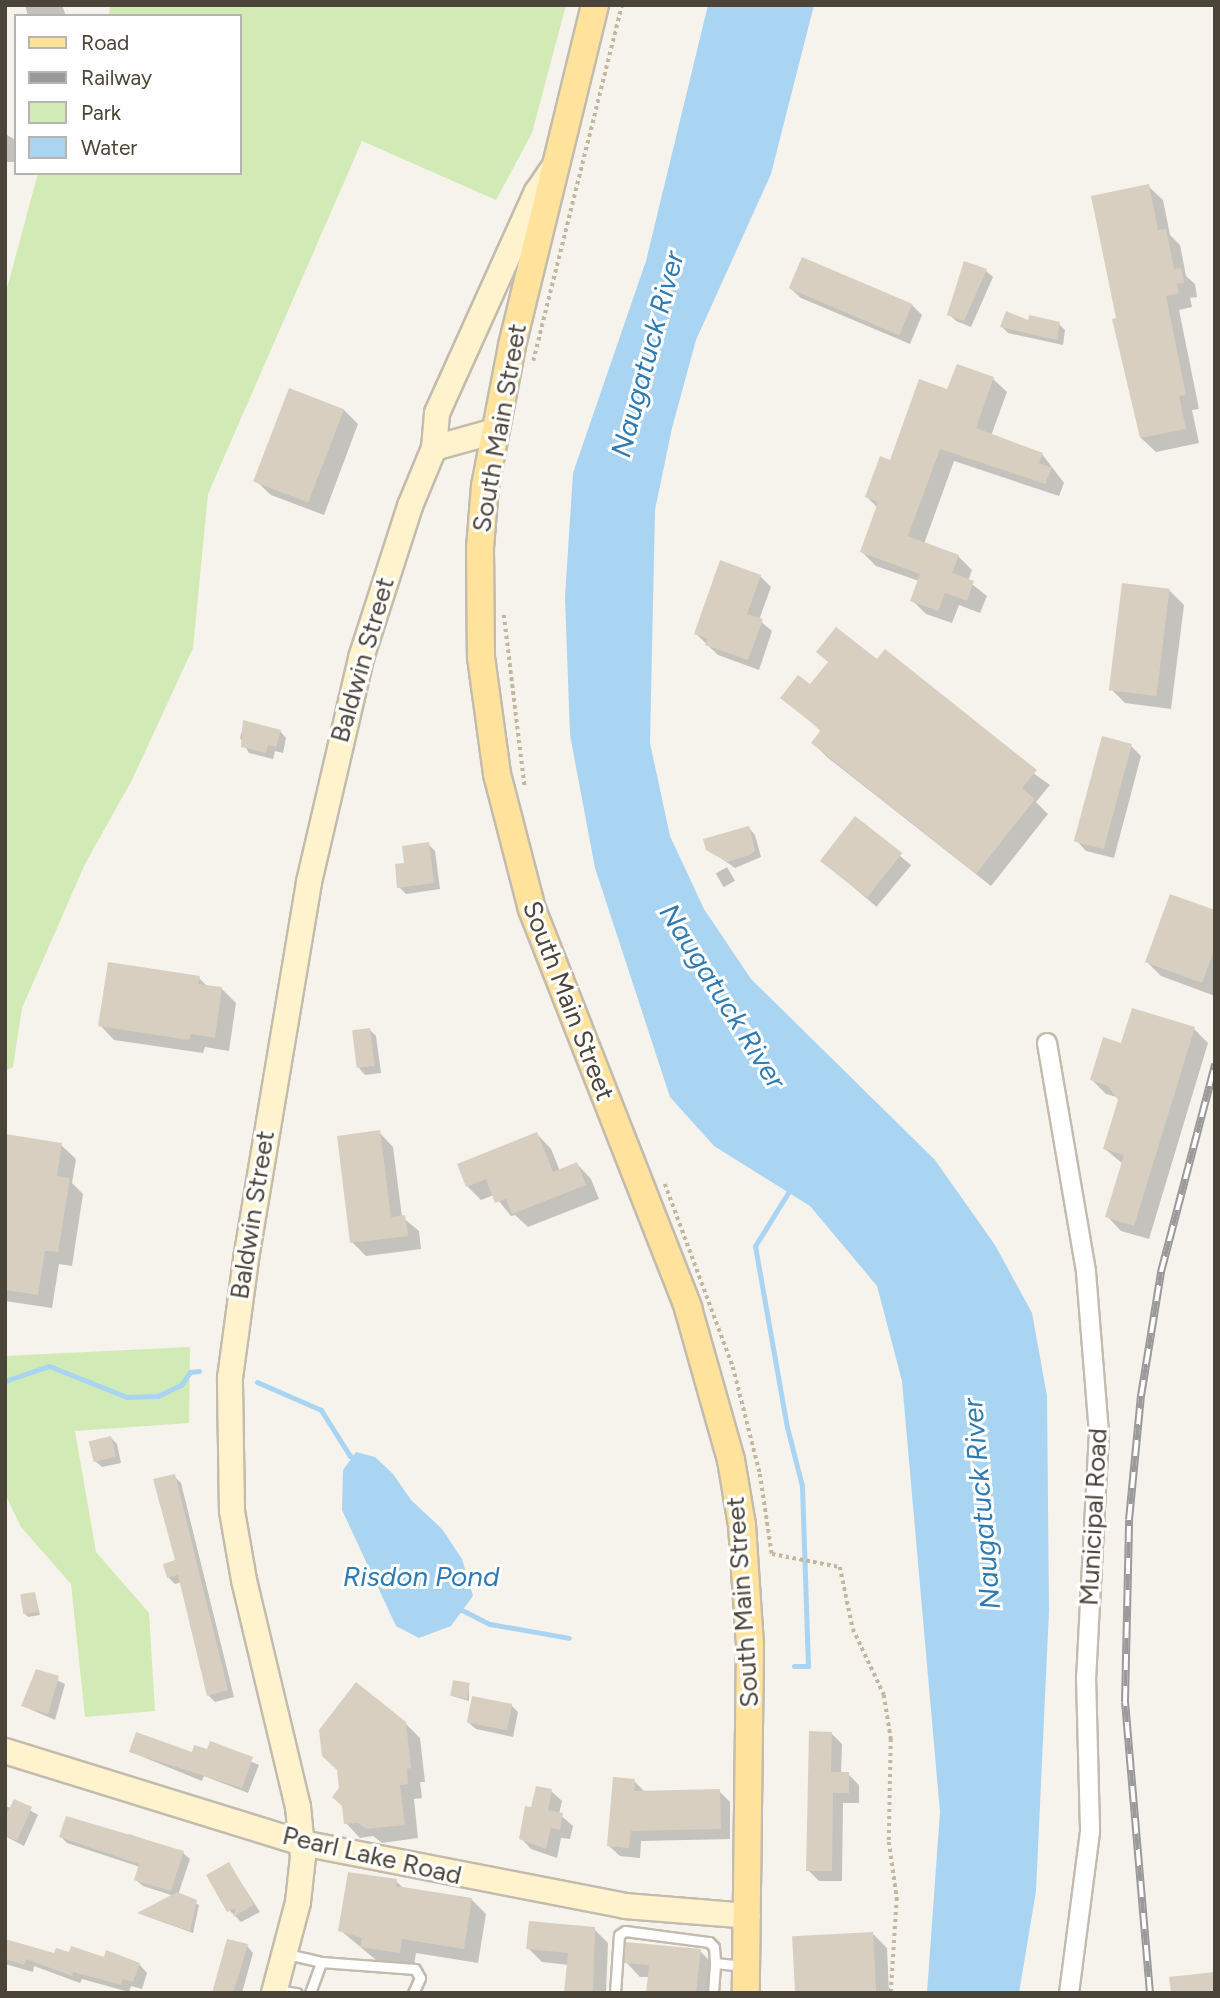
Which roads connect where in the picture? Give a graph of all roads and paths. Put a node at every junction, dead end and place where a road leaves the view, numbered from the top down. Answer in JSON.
{"nodes":[{"id":1,"x":595,"y":5,"type":"edge"},
{"id":2,"x":622,"y":5,"type":"edge"},
{"id":3,"x":556,"y":165,"type":"junction"},
{"id":4,"x":532,"y":368,"type":"dead end"},
{"id":5,"x":495,"y":431,"type":"junction"},
{"id":6,"x":434,"y":448,"type":"junction"},
{"id":7,"x":504,"y":612,"type":"dead end"},
{"id":8,"x":528,"y":800,"type":"dead end"},
{"id":9,"x":1047,"y":1043,"type":"dead end"},
{"id":10,"x":662,"y":1177,"type":"dead end"},
{"id":11,"x":5,"y":1751,"type":"edge"},
{"id":12,"x":302,"y":1843,"type":"junction"},
{"id":13,"x":748,"y":1916,"type":"junction"},
{"id":14,"x":284,"y":1954,"type":"junction"},
{"id":15,"x":320,"y":1962,"type":"junction"},
{"id":16,"x":715,"y":1963,"type":"junction"},
{"id":17,"x":747,"y":1966,"type":"junction"},
{"id":18,"x":282,"y":1992,"type":"edge"},
{"id":19,"x":310,"y":1993,"type":"edge"},
{"id":20,"x":413,"y":1993,"type":"edge"},
{"id":21,"x":615,"y":1993,"type":"edge"},
{"id":22,"x":713,"y":1993,"type":"edge"},
{"id":23,"x":746,"y":1993,"type":"edge"},
{"id":24,"x":891,"y":1993,"type":"edge"},
{"id":25,"x":1069,"y":1993,"type":"edge"}],
"edges":[{"from":1,"to":3,"type":"main road","name":"South Main Street"},
{"from":2,"to":4,"type":"path"},
{"from":3,"to":5,"type":"main road","name":"South Main Street"},
{"from":3,"to":6,"type":"main road","name":"Baldwin Street"},
{"from":5,"to":6,"type":"main road"},
{"from":5,"to":13,"type":"main road","name":"South Main Street"},
{"from":6,"to":12,"type":"main road","name":"Baldwin Street"},
{"from":7,"to":8,"type":"path"},
{"from":9,"to":25,"type":"street","name":"Municipal Road"},
{"from":10,"to":24,"type":"path"},
{"from":11,"to":12,"type":"main road","name":"Pearl Lake Road"},
{"from":12,"to":13,"type":"main road","name":"Pearl Lake Road"},
{"from":12,"to":14,"type":"main road","name":"Baldwin Street"},
{"from":13,"to":17,"type":"main road","name":"South Main Street"},
{"from":14,"to":15,"type":"lane"},
{"from":14,"to":18,"type":"main road","name":"Baldwin Street"},
{"from":15,"to":19,"type":"lane"},
{"from":15,"to":20,"type":"lane"},
{"from":16,"to":17,"type":"lane"},
{"from":16,"to":21,"type":"lane"},
{"from":16,"to":22,"type":"lane"},
{"from":17,"to":23,"type":"main road","name":"South Main Street"}]}
